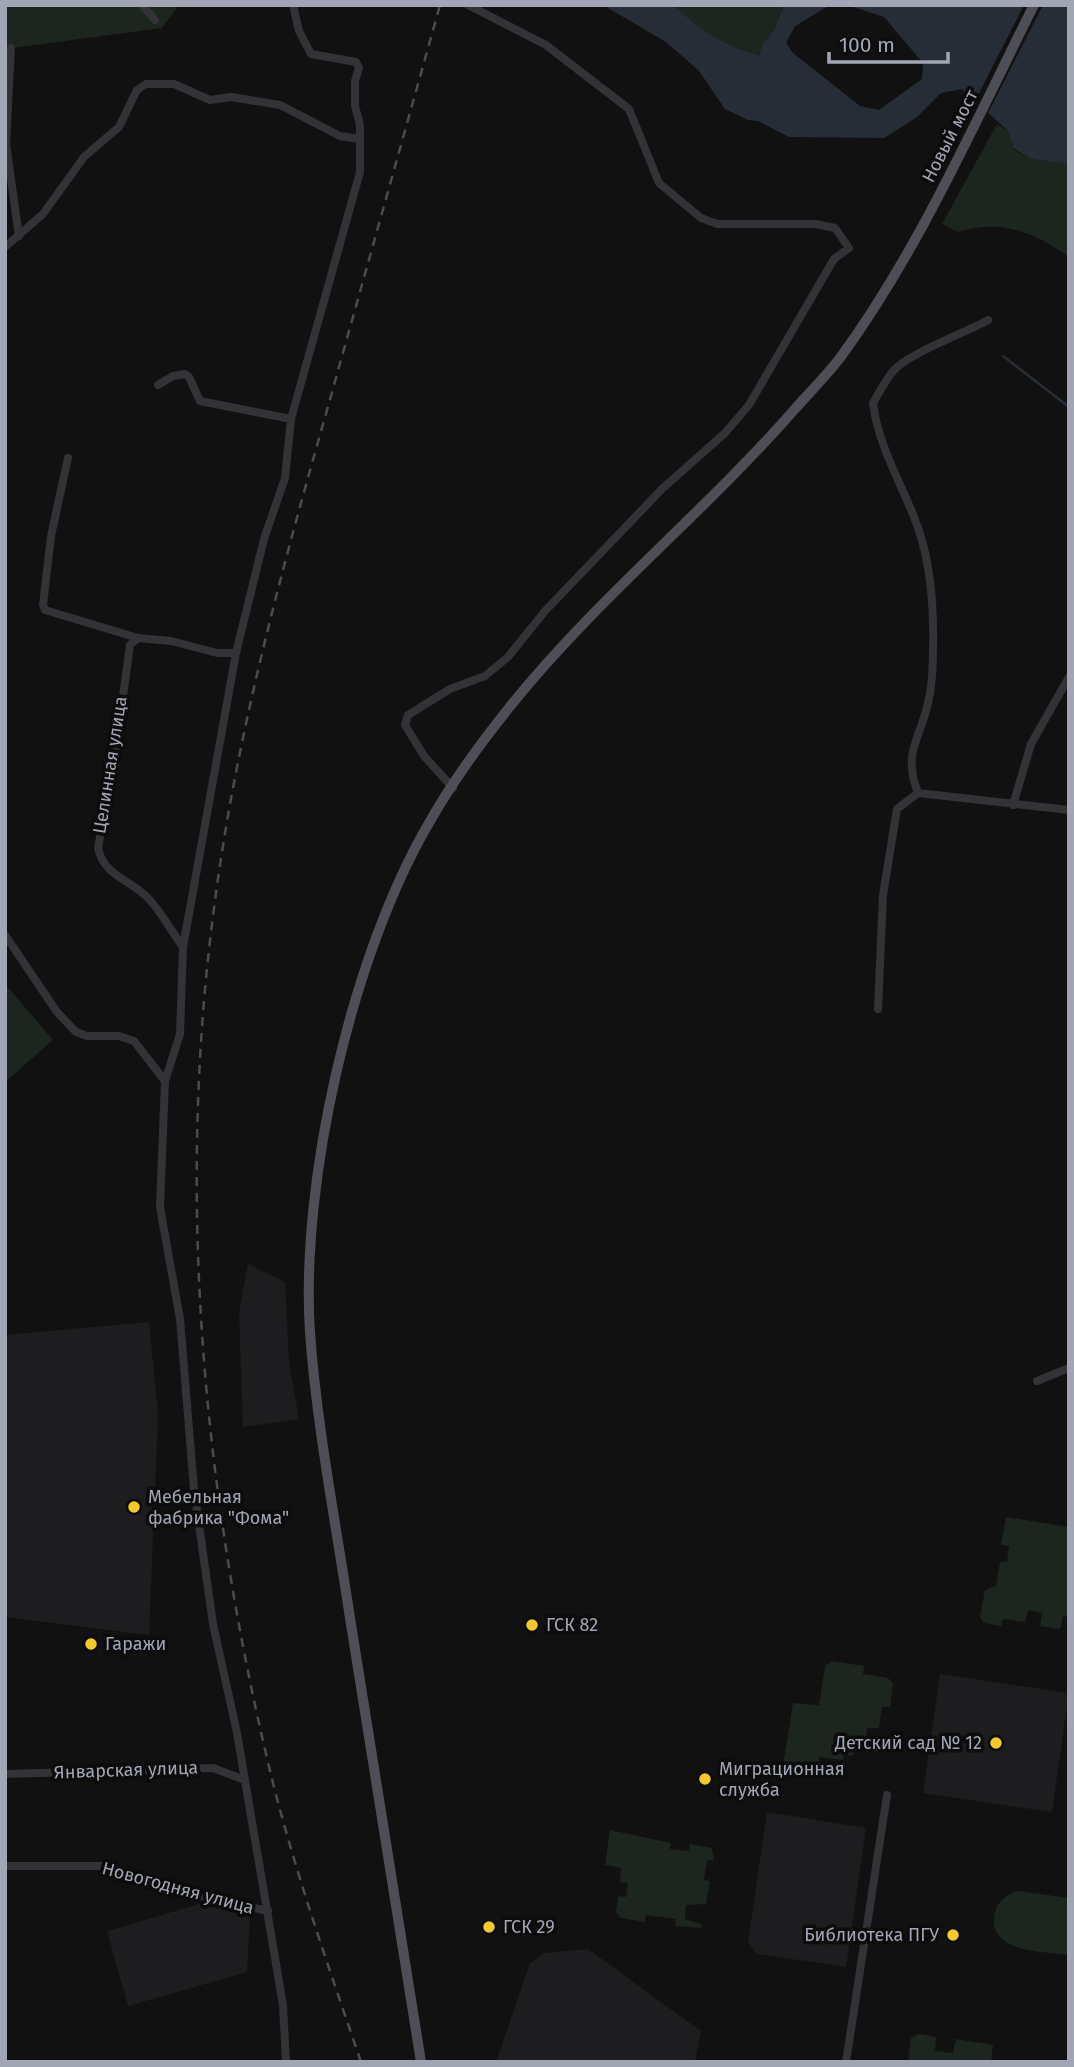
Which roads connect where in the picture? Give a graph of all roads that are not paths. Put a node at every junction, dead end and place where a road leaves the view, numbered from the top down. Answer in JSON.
{"nodes":[{"id":1,"x":142,"y":5,"type":"edge"},
{"id":2,"x":293,"y":5,"type":"edge"},
{"id":3,"x":468,"y":5,"type":"edge"},
{"id":4,"x":1034,"y":5,"type":"edge"},
{"id":5,"x":155,"y":20,"type":"dead end"},
{"id":6,"x":11,"y":48,"type":"dead end"},
{"id":7,"x":360,"y":139,"type":"junction"},
{"id":8,"x":19,"y":236,"type":"junction"},
{"id":9,"x":5,"y":247,"type":"edge"},
{"id":10,"x":988,"y":320,"type":"dead end"},
{"id":11,"x":158,"y":385,"type":"dead end"},
{"id":12,"x":291,"y":419,"type":"junction"},
{"id":13,"x":68,"y":458,"type":"dead end"},
{"id":14,"x":138,"y":638,"type":"junction"},
{"id":15,"x":236,"y":653,"type":"junction"},
{"id":16,"x":1069,"y":677,"type":"edge"},
{"id":17,"x":453,"y":788,"type":"junction"},
{"id":18,"x":918,"y":793,"type":"junction"},
{"id":19,"x":1013,"y":804,"type":"junction"},
{"id":20,"x":1069,"y":810,"type":"edge"},
{"id":21,"x":5,"y":935,"type":"edge"},
{"id":22,"x":183,"y":947,"type":"junction"},
{"id":23,"x":878,"y":1009,"type":"dead end"},
{"id":24,"x":165,"y":1081,"type":"junction"},
{"id":25,"x":1069,"y":1368,"type":"edge"},
{"id":26,"x":1037,"y":1381,"type":"dead end"},
{"id":27,"x":5,"y":1774,"type":"edge"},
{"id":28,"x":245,"y":1780,"type":"junction"},
{"id":29,"x":887,"y":1795,"type":"dead end"},
{"id":30,"x":5,"y":1866,"type":"edge"},
{"id":31,"x":268,"y":1911,"type":"junction"},
{"id":32,"x":286,"y":2062,"type":"edge"},
{"id":33,"x":421,"y":2062,"type":"edge"},
{"id":34,"x":846,"y":2062,"type":"edge"}],
"edges":[{"from":1,"to":5,"type":"street"},
{"from":2,"to":7,"type":"street"},
{"from":3,"to":17,"type":"street"},
{"from":4,"to":17,"type":"main road","name":"Новый мост"},
{"from":6,"to":8,"type":"street"},
{"from":7,"to":8,"type":"street"},
{"from":7,"to":12,"type":"street"},
{"from":8,"to":9,"type":"street"},
{"from":10,"to":18,"type":"street"},
{"from":11,"to":12,"type":"street"},
{"from":12,"to":15,"type":"street"},
{"from":13,"to":14,"type":"street"},
{"from":14,"to":15,"type":"street"},
{"from":14,"to":22,"type":"street","name":"Целинная улица"},
{"from":15,"to":22,"type":"street"},
{"from":16,"to":19,"type":"street"},
{"from":17,"to":33,"type":"main road","name":"Новый мост"},
{"from":18,"to":19,"type":"street"},
{"from":18,"to":23,"type":"street"},
{"from":19,"to":20,"type":"street"},
{"from":21,"to":24,"type":"street"},
{"from":22,"to":24,"type":"street"},
{"from":24,"to":28,"type":"street"},
{"from":25,"to":26,"type":"street"},
{"from":27,"to":28,"type":"street","name":"Январская улица"},
{"from":28,"to":31,"type":"street"},
{"from":29,"to":34,"type":"street"},
{"from":30,"to":31,"type":"street","name":"Новогодняя улица"},
{"from":31,"to":32,"type":"street"}]}
